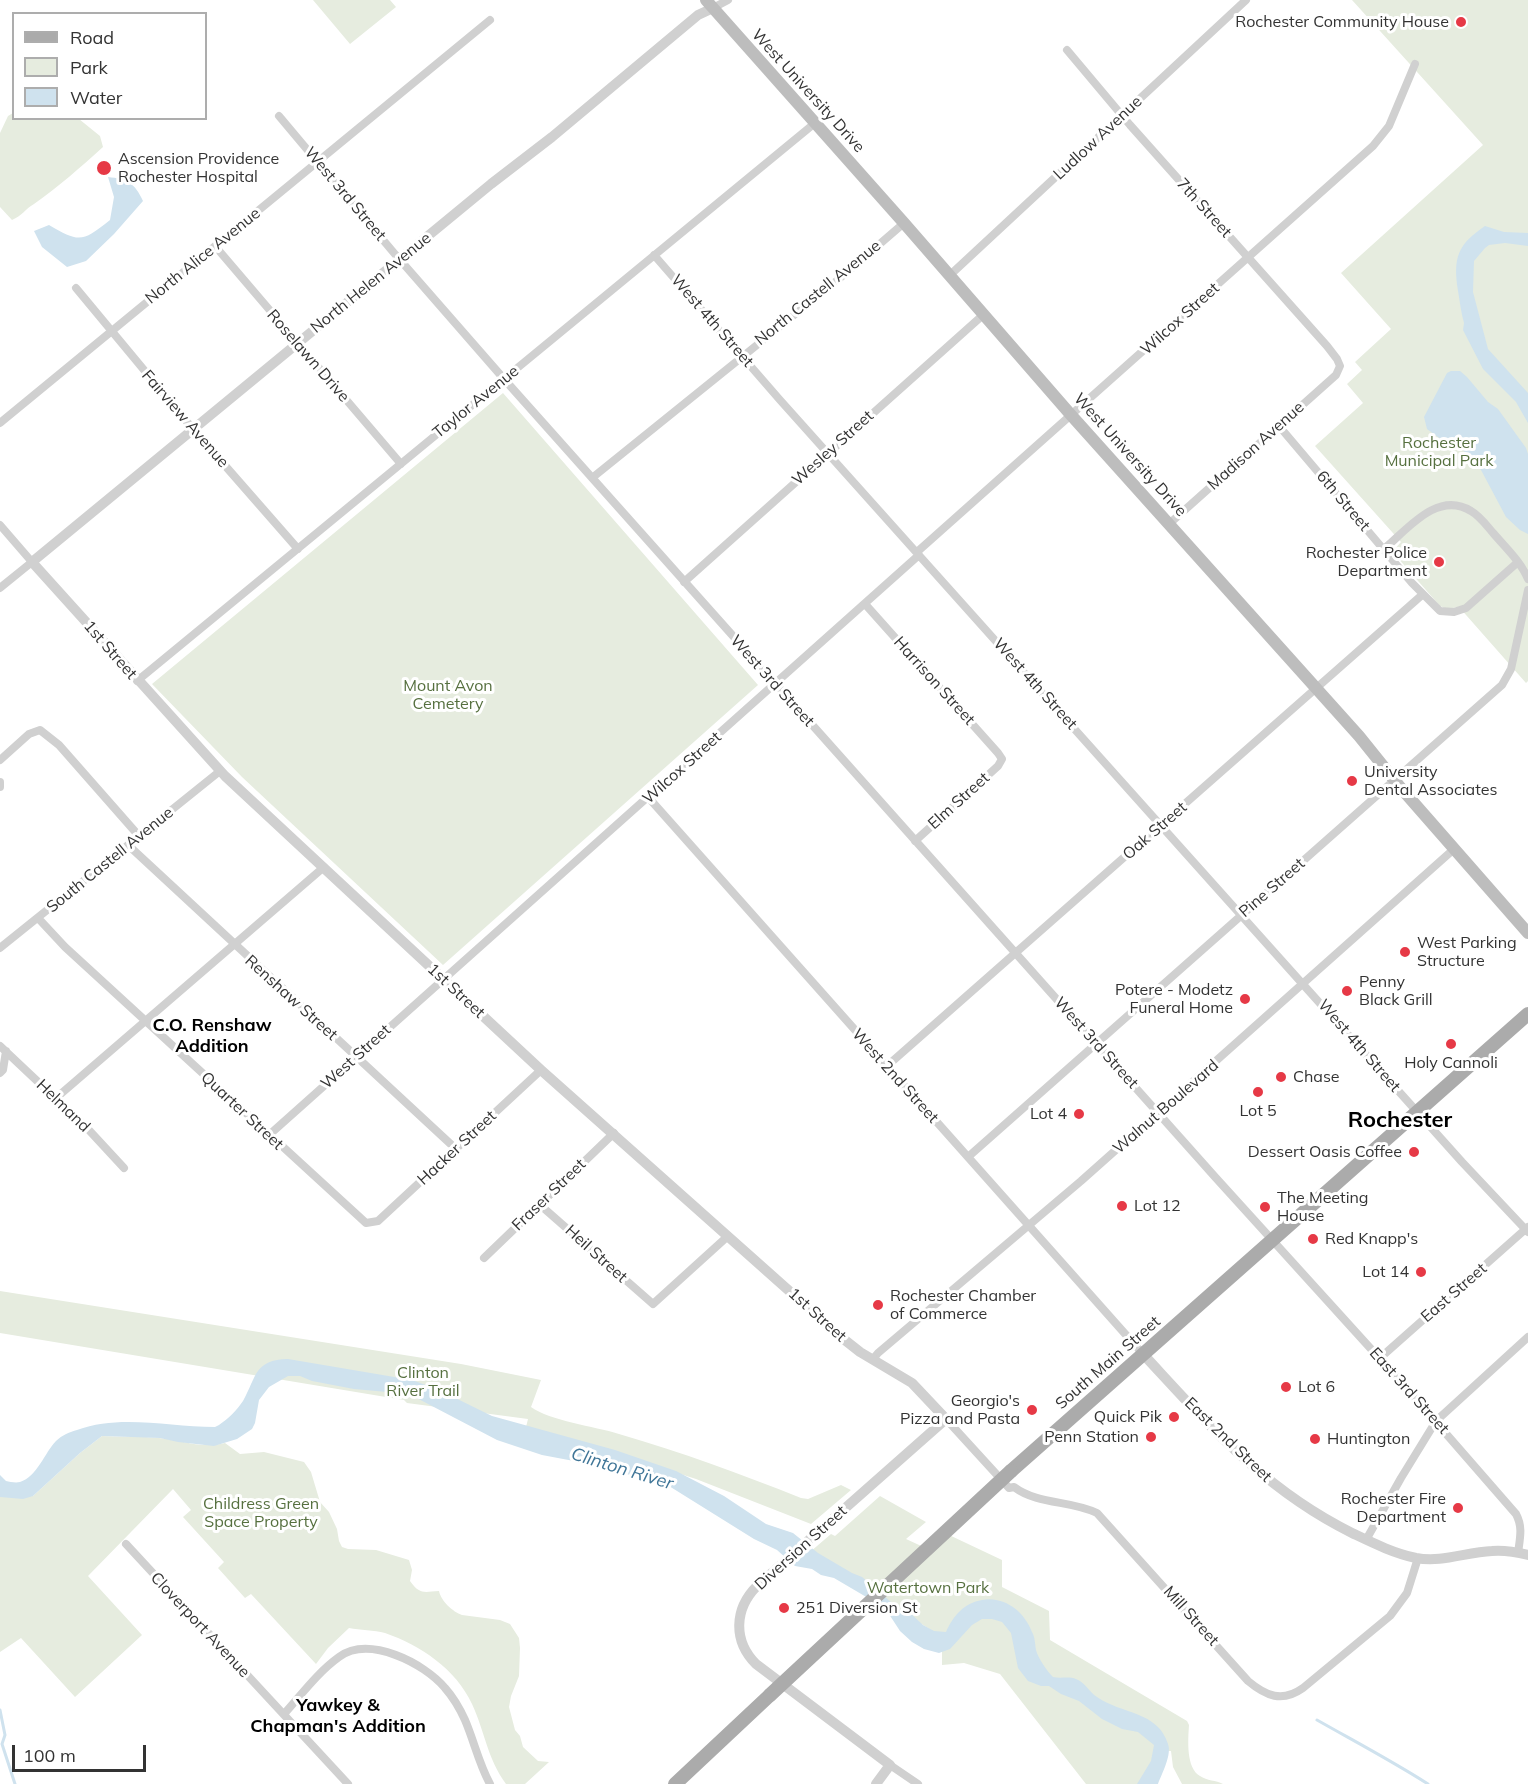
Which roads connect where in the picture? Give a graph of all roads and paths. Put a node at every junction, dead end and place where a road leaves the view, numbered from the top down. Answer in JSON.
{"nodes":[{"id":1,"x":728,"y":0,"type":"edge"},
{"id":2,"x":1246,"y":0,"type":"edge"},
{"id":3,"x":710,"y":4,"type":"edge"},
{"id":4,"x":490,"y":20,"type":"dead end"},
{"id":5,"x":1067,"y":50,"type":"dead end"},
{"id":6,"x":1415,"y":64,"type":"dead end"},
{"id":7,"x":1122,"y":115,"type":"junction"},
{"id":8,"x":279,"y":116,"type":"dead end"},
{"id":9,"x":815,"y":123,"type":"junction"},
{"id":10,"x":318,"y":162,"type":"junction"},
{"id":11,"x":904,"y":223,"type":"junction"},
{"id":12,"x":215,"y":246,"type":"junction"},
{"id":13,"x":654,"y":255,"type":"junction"},
{"id":14,"x":1249,"y":258,"type":"junction"},
{"id":15,"x":400,"y":260,"type":"junction"},
{"id":16,"x":950,"y":276,"type":"junction"},
{"id":17,"x":76,"y":288,"type":"dead end"},
{"id":18,"x":983,"y":315,"type":"junction"},
{"id":19,"x":111,"y":332,"type":"junction"},
{"id":20,"x":297,"y":344,"type":"junction"},
{"id":21,"x":742,"y":356,"type":"junction"},
{"id":22,"x":1340,"y":366,"type":"joint"},
{"id":23,"x":504,"y":379,"type":"junction"},
{"id":24,"x":1071,"y":415,"type":"junction"},
{"id":25,"x":0,"y":423,"type":"edge"},
{"id":26,"x":1279,"y":426,"type":"junction"},
{"id":27,"x":193,"y":429,"type":"junction"},
{"id":28,"x":828,"y":453,"type":"junction"},
{"id":29,"x":401,"y":464,"type":"junction"},
{"id":30,"x":592,"y":478,"type":"junction"},
{"id":31,"x":1169,"y":524,"type":"junction"},
{"id":32,"x":0,"y":525,"type":"edge"},
{"id":33,"x":298,"y":549,"type":"junction"},
{"id":34,"x":1384,"y":549,"type":"junction"},
{"id":35,"x":918,"y":554,"type":"junction"},
{"id":36,"x":32,"y":562,"type":"junction"},
{"id":37,"x":1518,"y":562,"type":"junction"},
{"id":38,"x":1528,"y":579,"type":"edge"},
{"id":39,"x":684,"y":582,"type":"junction"},
{"id":40,"x":0,"y":588,"type":"edge"},
{"id":41,"x":1528,"y":590,"type":"edge"},
{"id":42,"x":1422,"y":595,"type":"junction"},
{"id":43,"x":865,"y":604,"type":"junction"},
{"id":44,"x":137,"y":681,"type":"junction"},
{"id":45,"x":776,"y":684,"type":"junction"},
{"id":46,"x":1316,"y":689,"type":"junction"},
{"id":47,"x":1002,"y":759,"type":"joint"},
{"id":48,"x":0,"y":760,"type":"edge"},
{"id":49,"x":220,"y":771,"type":"junction"},
{"id":50,"x":1395,"y":780,"type":"junction"},
{"id":51,"x":0,"y":782,"type":"edge"},
{"id":52,"x":0,"y":787,"type":"edge"},
{"id":53,"x":648,"y":797,"type":"junction"},
{"id":54,"x":1161,"y":825,"type":"junction"},
{"id":55,"x":139,"y":836,"type":"junction"},
{"id":56,"x":915,"y":841,"type":"junction"},
{"id":57,"x":128,"y":845,"type":"junction"},
{"id":58,"x":1454,"y":849,"type":"junction"},
{"id":59,"x":324,"y":867,"type":"junction"},
{"id":60,"x":1241,"y":915,"type":"junction"},
{"id":61,"x":38,"y":918,"type":"junction"},
{"id":62,"x":1528,"y":933,"type":"edge"},
{"id":63,"x":234,"y":945,"type":"junction"},
{"id":64,"x":0,"y":948,"type":"edge"},
{"id":65,"x":1016,"y":954,"type":"junction"},
{"id":66,"x":443,"y":979,"type":"junction"},
{"id":67,"x":1303,"y":983,"type":"junction"},
{"id":68,"x":1528,"y":1014,"type":"edge"},
{"id":69,"x":145,"y":1021,"type":"junction"},
{"id":70,"x":1096,"y":1043,"type":"junction"},
{"id":71,"x":2,"y":1052,"type":"edge"},
{"id":72,"x":357,"y":1057,"type":"junction"},
{"id":73,"x":887,"y":1066,"type":"junction"},
{"id":74,"x":542,"y":1070,"type":"junction"},
{"id":75,"x":0,"y":1073,"type":"edge"},
{"id":76,"x":56,"y":1098,"type":"junction"},
{"id":77,"x":1417,"y":1111,"type":"junction"},
{"id":78,"x":1159,"y":1113,"type":"junction"},
{"id":79,"x":614,"y":1133,"type":"junction"},
{"id":80,"x":269,"y":1135,"type":"junction"},
{"id":81,"x":456,"y":1149,"type":"junction"},
{"id":82,"x":968,"y":1157,"type":"junction"},
{"id":83,"x":124,"y":1168,"type":"dead end"},
{"id":84,"x":539,"y":1204,"type":"junction"},
{"id":85,"x":372,"y":1224,"type":"joint"},
{"id":86,"x":1029,"y":1225,"type":"junction"},
{"id":87,"x":1527,"y":1230,"type":"edge"},
{"id":88,"x":728,"y":1236,"type":"junction"},
{"id":89,"x":1272,"y":1240,"type":"junction"},
{"id":90,"x":484,"y":1258,"type":"dead end"},
{"id":91,"x":1528,"y":1337,"type":"edge"},
{"id":92,"x":1143,"y":1354,"type":"junction"},
{"id":93,"x":1380,"y":1358,"type":"junction"},
{"id":94,"x":873,"y":1359,"type":"junction"},
{"id":95,"x":946,"y":1419,"type":"junction"},
{"id":96,"x":1436,"y":1421,"type":"junction"},
{"id":97,"x":1366,"y":1540,"type":"junction"},
{"id":98,"x":126,"y":1544,"type":"dead end"},
{"id":99,"x":1523,"y":1554,"type":"edge"},
{"id":100,"x":1418,"y":1558,"type":"junction"},
{"id":101,"x":284,"y":1714,"type":"junction"},
{"id":102,"x":890,"y":1765,"type":"junction"},
{"id":103,"x":348,"y":1784,"type":"edge"},
{"id":104,"x":490,"y":1784,"type":"edge"},
{"id":105,"x":675,"y":1784,"type":"edge"},
{"id":106,"x":876,"y":1784,"type":"edge"},
{"id":107,"x":918,"y":1784,"type":"edge"}],
"edges":[{"from":1,"to":3,"type":"street"},
{"from":2,"to":7,"type":"street","name":"Ludlow Avenue"},
{"from":3,"to":9,"type":"main road","name":"West University Drive"},
{"from":3,"to":15,"type":"street","name":"North Helen Avenue"},
{"from":4,"to":10,"type":"street","name":"North Alice Avenue"},
{"from":5,"to":7,"type":"street","name":"7th Street"},
{"from":6,"to":14,"type":"street","name":"Wilcox Street"},
{"from":7,"to":14,"type":"street","name":"7th Street"},
{"from":7,"to":16,"type":"street","name":"Ludlow Avenue"},
{"from":8,"to":10,"type":"street","name":"West 3rd Street"},
{"from":9,"to":11,"type":"main road","name":"West University Drive"},
{"from":9,"to":13,"type":"street","name":"Taylor Avenue"},
{"from":10,"to":12,"type":"street","name":"North Alice Avenue"},
{"from":10,"to":15,"type":"street","name":"West 3rd Street"},
{"from":11,"to":16,"type":"main road","name":"West University Drive"},
{"from":11,"to":21,"type":"street","name":"North Castell Avenue"},
{"from":12,"to":19,"type":"street","name":"North Alice Avenue"},
{"from":12,"to":20,"type":"street","name":"Roselawn Drive"},
{"from":13,"to":21,"type":"street","name":"West 4th Street"},
{"from":13,"to":23,"type":"street","name":"Taylor Avenue"},
{"from":14,"to":22,"type":"street","name":"7th Street"},
{"from":14,"to":24,"type":"street","name":"Wilcox Street"},
{"from":15,"to":20,"type":"street","name":"North Helen Avenue"},
{"from":15,"to":23,"type":"street","name":"West 3rd Street"},
{"from":16,"to":18,"type":"main road","name":"West University Drive"},
{"from":17,"to":19,"type":"street","name":"Fairview Avenue"},
{"from":18,"to":24,"type":"main road","name":"West University Drive"},
{"from":18,"to":28,"type":"street","name":"Wesley Street"},
{"from":19,"to":25,"type":"street","name":"North Alice Avenue"},
{"from":19,"to":27,"type":"street","name":"Fairview Avenue"},
{"from":20,"to":27,"type":"street","name":"North Helen Avenue"},
{"from":20,"to":29,"type":"street","name":"Roselawn Drive"},
{"from":21,"to":28,"type":"street","name":"West 4th Street"},
{"from":21,"to":30,"type":"street","name":"North Castell Avenue"},
{"from":22,"to":26,"type":"street","name":"Madison Avenue"},
{"from":23,"to":29,"type":"street","name":"Taylor Avenue"},
{"from":23,"to":30,"type":"street","name":"West 3rd Street"},
{"from":24,"to":31,"type":"main road","name":"West University Drive"},
{"from":24,"to":35,"type":"street","name":"Wilcox Street"},
{"from":26,"to":31,"type":"street","name":"Madison Avenue"},
{"from":26,"to":34,"type":"street","name":"6th Street"},
{"from":27,"to":33,"type":"street","name":"Fairview Avenue"},
{"from":27,"to":36,"type":"street","name":"North Helen Avenue"},
{"from":28,"to":35,"type":"street","name":"West 4th Street"},
{"from":28,"to":39,"type":"street","name":"Wesley Street"},
{"from":29,"to":33,"type":"street","name":"Taylor Avenue"},
{"from":30,"to":39,"type":"street","name":"West 3rd Street"},
{"from":31,"to":46,"type":"main road","name":"West University Drive"},
{"from":32,"to":36,"type":"street","name":"1st Street"},
{"from":33,"to":44,"type":"street","name":"Taylor Avenue"},
{"from":34,"to":37,"type":"street"},
{"from":34,"to":42,"type":"street","name":"6th Street"},
{"from":35,"to":43,"type":"street","name":"Wilcox Street"},
{"from":35,"to":54,"type":"street","name":"West 4th Street"},
{"from":36,"to":40,"type":"street"},
{"from":36,"to":44,"type":"street","name":"1st Street"},
{"from":37,"to":38,"type":"street"},
{"from":37,"to":42,"type":"street","name":"6th Street"},
{"from":39,"to":45,"type":"street","name":"West 3rd Street"},
{"from":41,"to":50,"type":"street","name":"Pine Street"},
{"from":42,"to":46,"type":"street","name":"Oak Street"},
{"from":43,"to":45,"type":"street","name":"Wilcox Street"},
{"from":43,"to":47,"type":"street","name":"Harrison Street"},
{"from":44,"to":49,"type":"street","name":"1st Street"},
{"from":45,"to":53,"type":"street","name":"Wilcox Street"},
{"from":45,"to":56,"type":"street","name":"West 3rd Street"},
{"from":46,"to":50,"type":"main road","name":"West University Drive"},
{"from":46,"to":54,"type":"street","name":"Oak Street"},
{"from":47,"to":56,"type":"street","name":"Elm Street"},
{"from":48,"to":55,"type":"street"},
{"from":49,"to":55,"type":"street","name":"South Castell Avenue"},
{"from":49,"to":59,"type":"street","name":"1st Street"},
{"from":50,"to":58,"type":"main road","name":"West University Drive"},
{"from":50,"to":60,"type":"street","name":"Pine Street"},
{"from":51,"to":52,"type":"street"},
{"from":53,"to":66,"type":"street","name":"Wilcox Street"},
{"from":53,"to":73,"type":"street","name":"West 2nd Street"},
{"from":54,"to":60,"type":"street","name":"West 4th Street"},
{"from":54,"to":65,"type":"street","name":"Oak Street"},
{"from":55,"to":57,"type":"street","name":"South Castell Avenue"},
{"from":56,"to":65,"type":"street","name":"West 3rd Street"},
{"from":57,"to":61,"type":"street","name":"South Castell Avenue"},
{"from":57,"to":63,"type":"street","name":"Renshaw Street"},
{"from":58,"to":62,"type":"main road","name":"West University Drive"},
{"from":58,"to":67,"type":"street","name":"Walnut Boulevard"},
{"from":59,"to":63,"type":"street"},
{"from":59,"to":66,"type":"street","name":"1st Street"},
{"from":60,"to":67,"type":"street","name":"West 4th Street"},
{"from":60,"to":70,"type":"street","name":"Pine Street"},
{"from":61,"to":64,"type":"street","name":"South Castell Avenue"},
{"from":61,"to":69,"type":"street","name":"Quarter Street"},
{"from":63,"to":69,"type":"street"},
{"from":63,"to":72,"type":"street","name":"Renshaw Street"},
{"from":65,"to":70,"type":"street","name":"West 3rd Street"},
{"from":65,"to":73,"type":"street","name":"Oak Street"},
{"from":66,"to":72,"type":"street","name":"West Street"},
{"from":66,"to":74,"type":"street","name":"1st Street"},
{"from":67,"to":77,"type":"street","name":"West 4th Street"},
{"from":67,"to":78,"type":"street","name":"Walnut Boulevard"},
{"from":68,"to":77,"type":"main road","name":"South Main Street"},
{"from":69,"to":76,"type":"street"},
{"from":69,"to":80,"type":"street","name":"Quarter Street"},
{"from":70,"to":78,"type":"street","name":"West 3rd Street"},
{"from":70,"to":82,"type":"street","name":"Pine Street"},
{"from":71,"to":75,"type":"street"},
{"from":71,"to":76,"type":"street","name":"Helmand"},
{"from":72,"to":80,"type":"street","name":"West Street"},
{"from":72,"to":81,"type":"street","name":"Renshaw Street"},
{"from":73,"to":82,"type":"street","name":"West 2nd Street"},
{"from":74,"to":79,"type":"street","name":"1st Street"},
{"from":74,"to":81,"type":"street","name":"Hacker Street"},
{"from":76,"to":83,"type":"street","name":"Helmand"},
{"from":77,"to":87,"type":"street","name":"West 4th Street"},
{"from":77,"to":89,"type":"main road","name":"South Main Street"},
{"from":78,"to":86,"type":"street","name":"Walnut Boulevard"},
{"from":78,"to":89,"type":"street","name":"West 3rd Street"},
{"from":79,"to":84,"type":"street","name":"Fraser Street"},
{"from":79,"to":88,"type":"street","name":"1st Street"},
{"from":80,"to":85,"type":"street","name":"Quarter Street"},
{"from":81,"to":85,"type":"street","name":"Hacker Street"},
{"from":82,"to":86,"type":"street","name":"West 2nd Street"},
{"from":84,"to":88,"type":"street","name":"Heil Street"},
{"from":84,"to":90,"type":"street","name":"Fraser Street"},
{"from":86,"to":92,"type":"street","name":"West 2nd Street"},
{"from":86,"to":94,"type":"street","name":"Walnut Boulevard"},
{"from":87,"to":93,"type":"street","name":"East Street"},
{"from":88,"to":94,"type":"street","name":"1st Street"},
{"from":89,"to":92,"type":"main road","name":"South Main Street"},
{"from":89,"to":93,"type":"street","name":"East 3rd Street"},
{"from":91,"to":96,"type":"street"},
{"from":92,"to":97,"type":"street","name":"East 2nd Street"},
{"from":92,"to":105,"type":"main road","name":"South Main Street","bridge":true},
{"from":93,"to":96,"type":"street","name":"East 3rd Street"},
{"from":94,"to":95,"type":"street","name":"1st Street"},
{"from":95,"to":100,"type":"street","name":"Mill Street"},
{"from":95,"to":102,"type":"street","name":"Diversion Street"},
{"from":96,"to":97,"type":"street"},
{"from":96,"to":99,"type":"street","name":"East 3rd Street"},
{"from":97,"to":100,"type":"street","name":"East 2nd Street"},
{"from":98,"to":101,"type":"street","name":"Cloverport Avenue"},
{"from":99,"to":100,"type":"street","name":"East 2nd Street"},
{"from":101,"to":103,"type":"street","name":"Cloverport Avenue"},
{"from":101,"to":104,"type":"street"},
{"from":102,"to":106,"type":"street"},
{"from":102,"to":107,"type":"street"}]}
